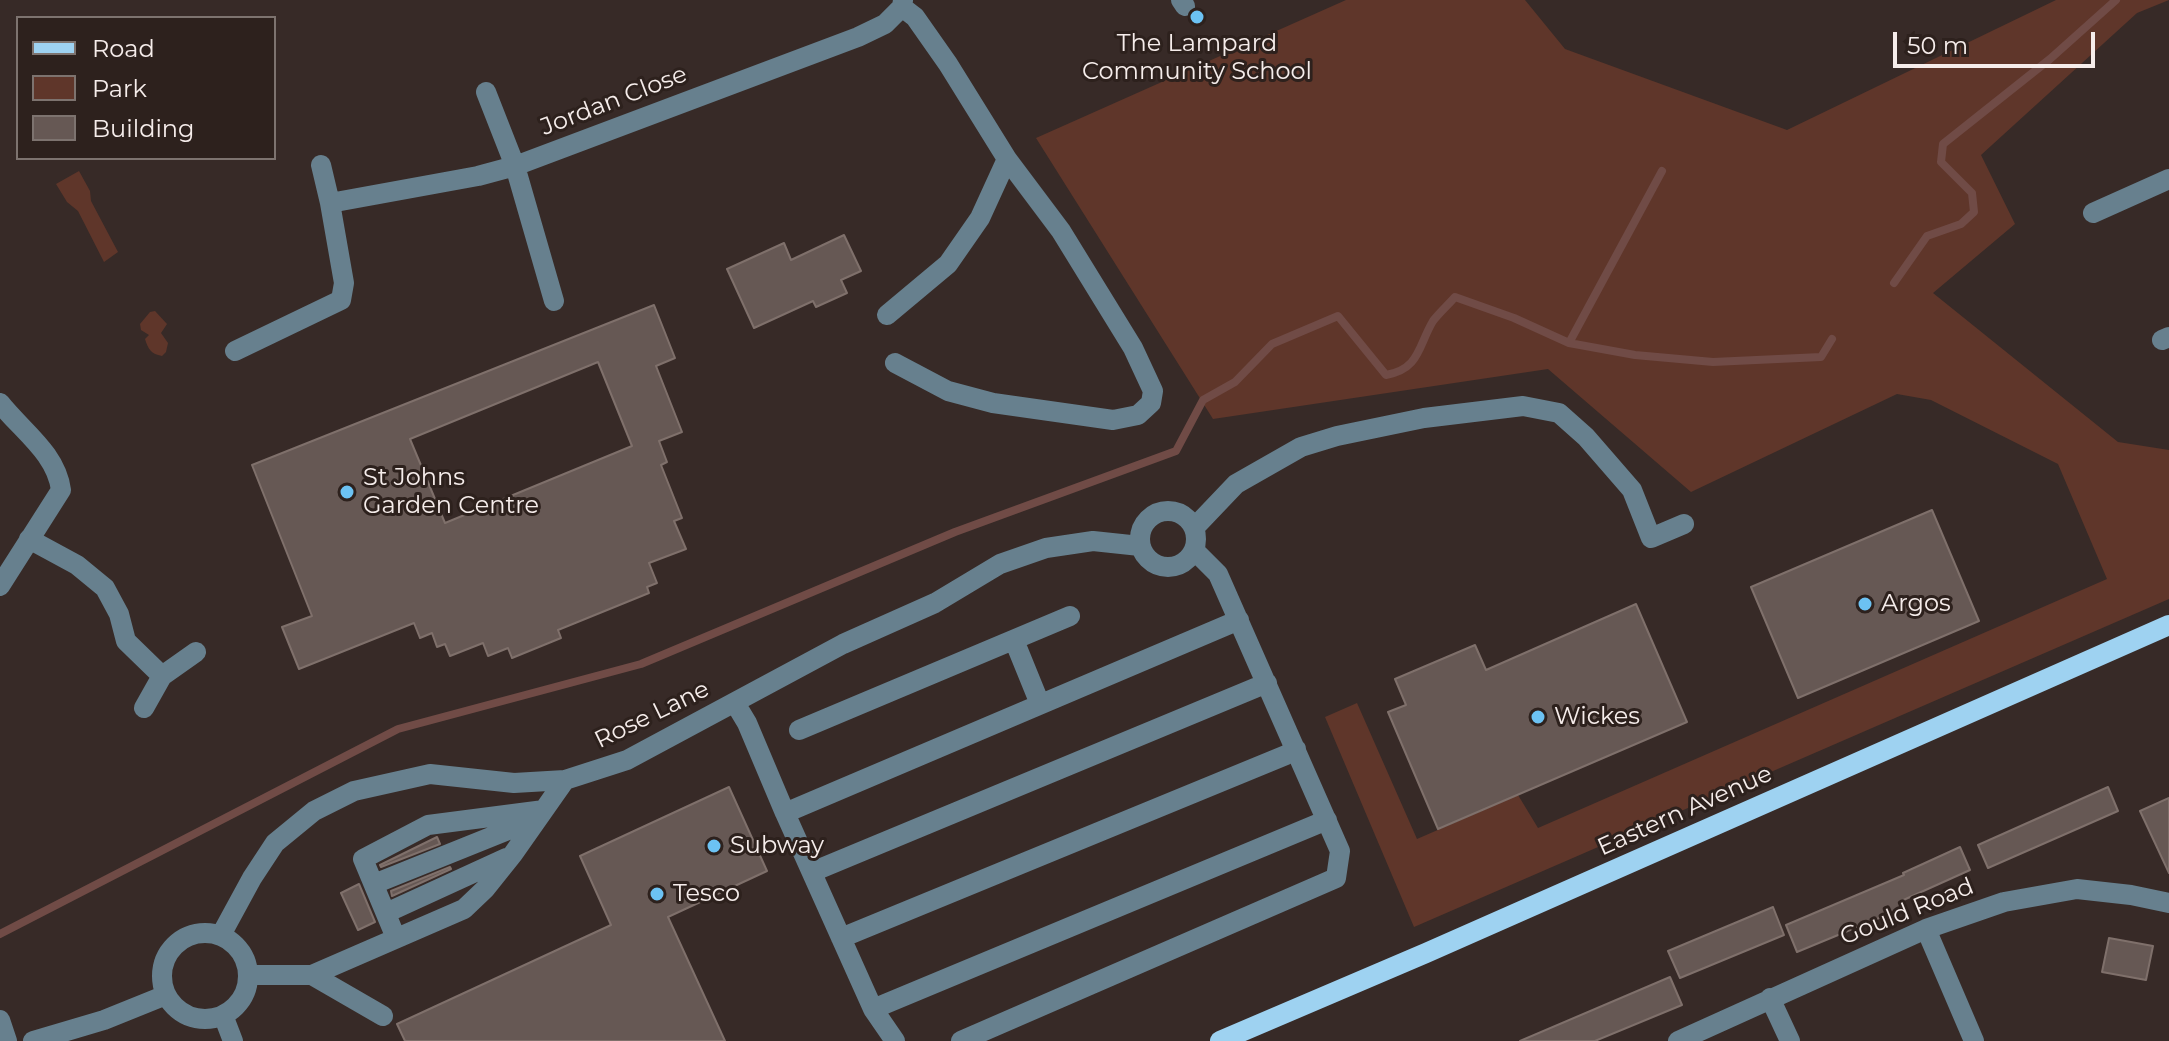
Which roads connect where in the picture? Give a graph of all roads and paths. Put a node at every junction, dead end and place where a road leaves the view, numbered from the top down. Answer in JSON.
{"nodes":[{"id":1,"x":902,"y":4,"type":"edge"},
{"id":2,"x":486,"y":92,"type":"dead end"},
{"id":3,"x":1007,"y":159,"type":"junction"},
{"id":4,"x":321,"y":165,"type":"dead end"},
{"id":5,"x":515,"y":166,"type":"junction"},
{"id":6,"x":2169,"y":179,"type":"edge"},
{"id":7,"x":330,"y":203,"type":"junction"},
{"id":8,"x":2093,"y":213,"type":"dead end"},
{"id":9,"x":554,"y":301,"type":"dead end"},
{"id":10,"x":887,"y":315,"type":"dead end"},
{"id":11,"x":235,"y":351,"type":"dead end"},
{"id":12,"x":895,"y":363,"type":"dead end"},
{"id":13,"x":0,"y":403,"type":"edge"},
{"id":14,"x":1684,"y":524,"type":"dead end"},
{"id":15,"x":1195,"y":527,"type":"junction"},
{"id":16,"x":29,"y":539,"type":"junction"},
{"id":17,"x":1140,"y":546,"type":"junction"},
{"id":18,"x":1194,"y":550,"type":"junction"},
{"id":19,"x":0,"y":586,"type":"edge"},
{"id":20,"x":1070,"y":616,"type":"dead end"},
{"id":21,"x":1239,"y":620,"type":"junction"},
{"id":22,"x":2169,"y":625,"type":"edge"},
{"id":23,"x":1014,"y":640,"type":"junction"},
{"id":24,"x":196,"y":652,"type":"dead end"},
{"id":25,"x":162,"y":676,"type":"junction"},
{"id":26,"x":1267,"y":683,"type":"junction"},
{"id":27,"x":735,"y":703,"type":"junction"},
{"id":28,"x":1040,"y":704,"type":"junction"},
{"id":29,"x":144,"y":708,"type":"dead end"},
{"id":30,"x":799,"y":730,"type":"dead end"},
{"id":31,"x":1296,"y":749,"type":"junction"},
{"id":32,"x":565,"y":780,"type":"junction"},
{"id":33,"x":785,"y":813,"type":"junction"},
{"id":34,"x":541,"y":814,"type":"junction"},
{"id":35,"x":1327,"y":820,"type":"junction"},
{"id":36,"x":510,"y":857,"type":"junction"},
{"id":37,"x":812,"y":872,"type":"junction"},
{"id":38,"x":374,"y":884,"type":"junction"},
{"id":39,"x":2169,"y":903,"type":"edge"},
{"id":40,"x":386,"y":913,"type":"junction"},
{"id":41,"x":1926,"y":929,"type":"junction"},
{"id":42,"x":221,"y":935,"type":"junction"},
{"id":43,"x":396,"y":938,"type":"junction"},
{"id":44,"x":841,"y":938,"type":"junction"},
{"id":45,"x":248,"y":975,"type":"junction"},
{"id":46,"x":312,"y":975,"type":"junction"},
{"id":47,"x":166,"y":995,"type":"junction"},
{"id":48,"x":1770,"y":998,"type":"junction"},
{"id":49,"x":873,"y":1009,"type":"junction"},
{"id":50,"x":223,"y":1015,"type":"junction"},
{"id":51,"x":383,"y":1016,"type":"dead end"},
{"id":52,"x":0,"y":1020,"type":"edge"},
{"id":53,"x":7,"y":1041,"type":"edge"},
{"id":54,"x":33,"y":1041,"type":"edge"},
{"id":55,"x":233,"y":1041,"type":"edge"},
{"id":56,"x":895,"y":1041,"type":"edge"},
{"id":57,"x":961,"y":1041,"type":"edge"},
{"id":58,"x":1220,"y":1041,"type":"edge"},
{"id":59,"x":1678,"y":1041,"type":"edge"},
{"id":60,"x":1790,"y":1041,"type":"edge"},
{"id":61,"x":1974,"y":1041,"type":"edge"}],
"edges":[{"from":1,"to":3,"type":"street"},
{"from":1,"to":5,"type":"street","name":"Jordan Close"},
{"from":2,"to":5,"type":"street"},
{"from":3,"to":10,"type":"street"},
{"from":3,"to":12,"type":"street"},
{"from":4,"to":7,"type":"street"},
{"from":5,"to":7,"type":"street","name":"Jordan Close"},
{"from":5,"to":9,"type":"street"},
{"from":6,"to":8,"type":"street"},
{"from":7,"to":11,"type":"street"},
{"from":13,"to":16,"type":"street"},
{"from":14,"to":15,"type":"street"},
{"from":15,"to":17,"type":"street"},
{"from":15,"to":18,"type":"street"},
{"from":16,"to":19,"type":"street"},
{"from":16,"to":25,"type":"street"},
{"from":17,"to":18,"type":"street"},
{"from":17,"to":27,"type":"street","name":"Rose Lane"},
{"from":18,"to":21,"type":"street"},
{"from":20,"to":23,"type":"street"},
{"from":21,"to":26,"type":"street"},
{"from":21,"to":28,"type":"street"},
{"from":22,"to":58,"type":"main road","name":"Eastern Avenue"},
{"from":23,"to":28,"type":"street"},
{"from":23,"to":30,"type":"street"},
{"from":24,"to":25,"type":"street"},
{"from":25,"to":29,"type":"street"},
{"from":26,"to":31,"type":"street"},
{"from":26,"to":37,"type":"street"},
{"from":27,"to":32,"type":"street","name":"Rose Lane"},
{"from":27,"to":33,"type":"street"},
{"from":28,"to":33,"type":"street"},
{"from":31,"to":35,"type":"street"},
{"from":31,"to":44,"type":"street"},
{"from":32,"to":34,"type":"street"},
{"from":32,"to":42,"type":"street","name":"Rose Lane"},
{"from":33,"to":37,"type":"street"},
{"from":34,"to":36,"type":"street"},
{"from":34,"to":38,"type":"street"},
{"from":34,"to":38,"type":"street"},
{"from":35,"to":49,"type":"street"},
{"from":35,"to":57,"type":"street"},
{"from":36,"to":40,"type":"street"},
{"from":36,"to":43,"type":"street"},
{"from":37,"to":44,"type":"street"},
{"from":38,"to":40,"type":"street"},
{"from":39,"to":41,"type":"street","name":"Gould Road"},
{"from":40,"to":43,"type":"street"},
{"from":41,"to":48,"type":"street","name":"Gould Road"},
{"from":41,"to":61,"type":"street"},
{"from":42,"to":45,"type":"street"},
{"from":42,"to":47,"type":"street"},
{"from":43,"to":46,"type":"street"},
{"from":44,"to":49,"type":"street"},
{"from":45,"to":46,"type":"street"},
{"from":45,"to":50,"type":"street"},
{"from":46,"to":51,"type":"street"},
{"from":47,"to":50,"type":"street"},
{"from":47,"to":54,"type":"street"},
{"from":48,"to":59,"type":"street","name":"Gould Road"},
{"from":48,"to":60,"type":"street"},
{"from":49,"to":56,"type":"street"},
{"from":50,"to":55,"type":"street"},
{"from":52,"to":53,"type":"street"}]}
